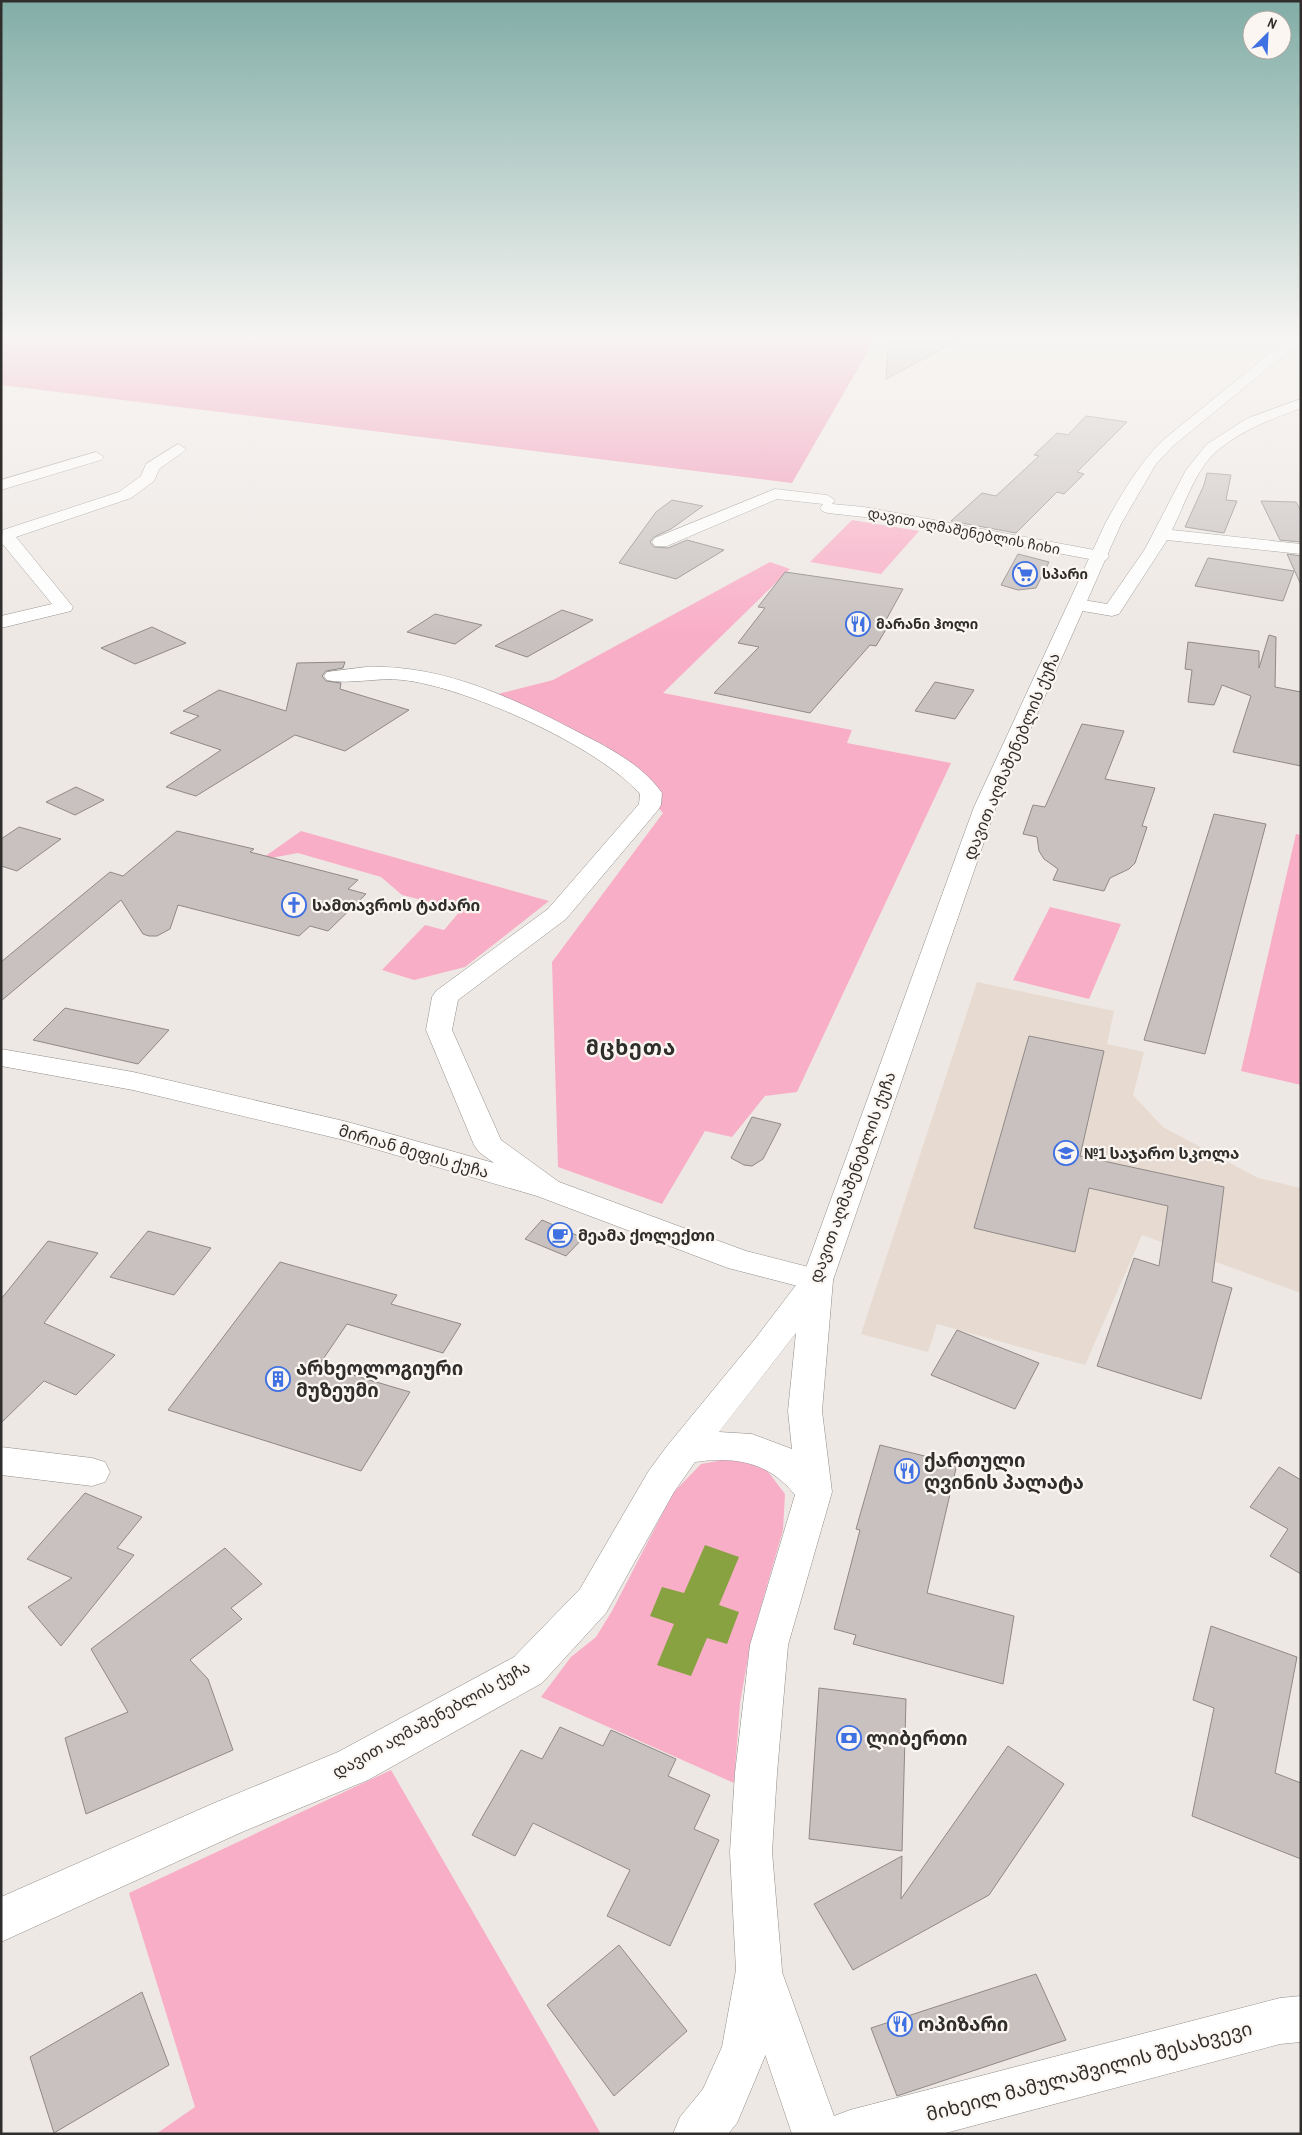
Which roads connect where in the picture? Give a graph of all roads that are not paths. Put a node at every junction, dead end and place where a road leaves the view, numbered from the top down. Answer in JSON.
{"nodes":[{"id":1,"x":1176,"y":437,"type":"edge"},
{"id":2,"x":1228,"y":437,"type":"edge"},
{"id":3,"x":178,"y":449,"type":"dead end"},
{"id":4,"x":96,"y":457,"type":"dead end"},
{"id":5,"x":1,"y":485,"type":"edge"},
{"id":6,"x":1163,"y":534,"type":"junction"},
{"id":7,"x":662,"y":542,"type":"dead end"},
{"id":8,"x":1301,"y":549,"type":"edge"},
{"id":9,"x":1100,"y":556,"type":"junction"},
{"id":10,"x":1078,"y":605,"type":"junction"},
{"id":11,"x":1,"y":622,"type":"edge"},
{"id":12,"x":334,"y":676,"type":"dead end"},
{"id":13,"x":1,"y":1057,"type":"edge"},
{"id":14,"x":548,"y":1189,"type":"junction"},
{"id":15,"x":817,"y":1280,"type":"junction"},
{"id":16,"x":685,"y":1449,"type":"junction"},
{"id":17,"x":1,"y":1461,"type":"edge"},
{"id":18,"x":92,"y":1472,"type":"dead end"},
{"id":19,"x":814,"y":1492,"type":"junction"},
{"id":20,"x":1,"y":1920,"type":"edge"},
{"id":21,"x":759,"y":1970,"type":"junction"},
{"id":22,"x":1301,"y":2019,"type":"edge"},
{"id":23,"x":697,"y":2134,"type":"edge"},
{"id":24,"x":816,"y":2134,"type":"edge"},
{"id":25,"x":850,"y":2134,"type":"edge"}],
"edges":[{"from":1,"to":9,"type":"street","name":"დავით აღმაშენებლის ქუჩა"},
{"from":2,"to":6,"type":"street"},
{"from":3,"to":11,"type":"street"},
{"from":4,"to":5,"type":"street"},
{"from":6,"to":8,"type":"street"},
{"from":6,"to":10,"type":"street"},
{"from":7,"to":9,"type":"street","name":"დავით აღმაშენებლის ჩიხი"},
{"from":9,"to":10,"type":"street","name":"დავით აღმაშენებლის ქუჩა"},
{"from":10,"to":15,"type":"street","name":"დავით აღმაშენებლის ქუჩა"},
{"from":12,"to":14,"type":"street"},
{"from":13,"to":14,"type":"street","name":"მირიან მეფის ქუჩა"},
{"from":14,"to":15,"type":"street","name":"მირიან მეფის ქუჩა"},
{"from":15,"to":16,"type":"street","name":"დავით აღმაშენებლის ქუჩა"},
{"from":15,"to":19,"type":"street"},
{"from":16,"to":19,"type":"street"},
{"from":16,"to":20,"type":"street","name":"დავით აღმაშენებლის ქუჩა"},
{"from":17,"to":18,"type":"street"},
{"from":19,"to":21,"type":"street"},
{"from":21,"to":23,"type":"street"},
{"from":21,"to":24,"type":"street"},
{"from":22,"to":25,"type":"street","name":"მიხეილ მამულაშვილის შესახვევი"}]}
